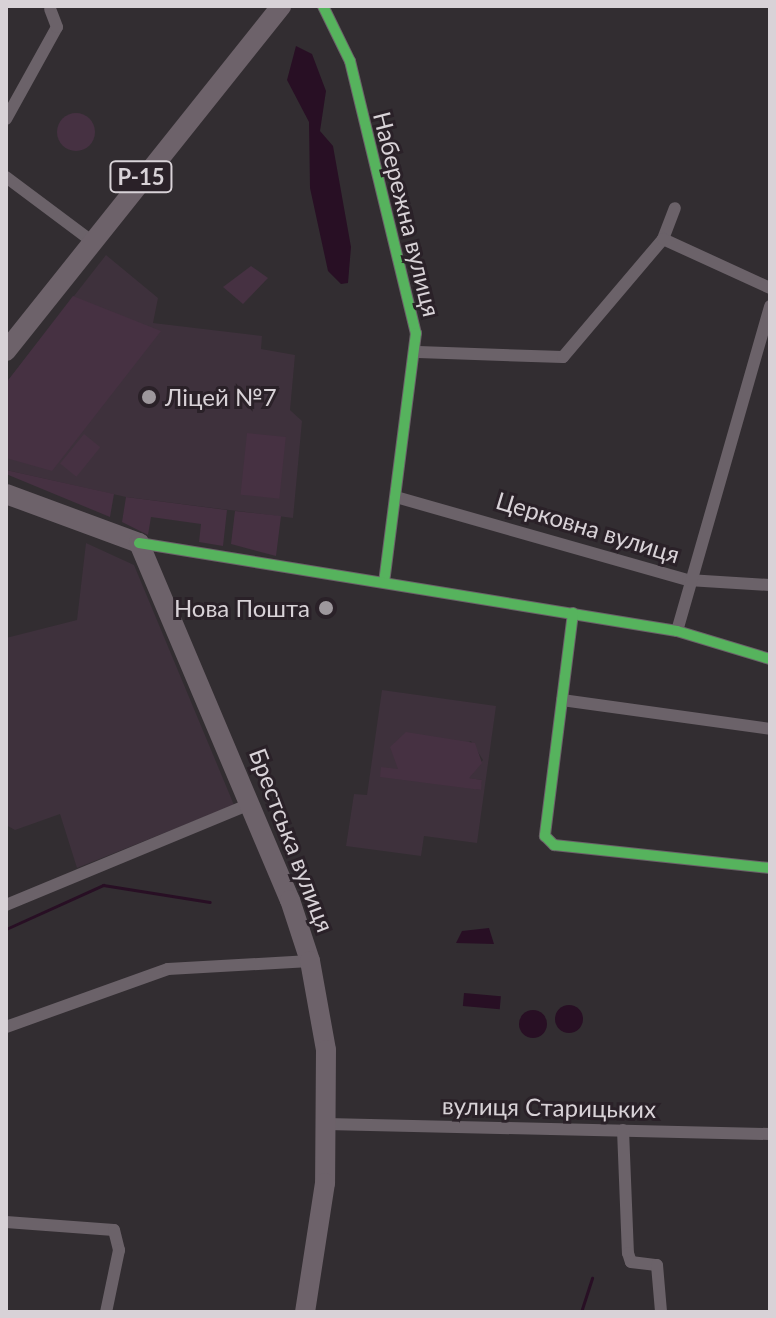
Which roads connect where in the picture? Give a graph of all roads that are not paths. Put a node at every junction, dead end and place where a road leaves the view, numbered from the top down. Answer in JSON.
{"nodes":[{"id":1,"x":281,"y":6,"type":"edge"},
{"id":2,"x":323,"y":6,"type":"edge"},
{"id":3,"x":50,"y":9,"type":"dead end"},
{"id":4,"x":6,"y":119,"type":"edge"},
{"id":5,"x":6,"y":177,"type":"edge"},
{"id":6,"x":675,"y":208,"type":"dead end"},
{"id":7,"x":663,"y":239,"type":"junction"},
{"id":8,"x":93,"y":242,"type":"junction"},
{"id":9,"x":770,"y":288,"type":"edge"},
{"id":10,"x":770,"y":306,"type":"edge"},
{"id":11,"x":6,"y":351,"type":"edge"},
{"id":12,"x":418,"y":352,"type":"junction"},
{"id":13,"x":6,"y":494,"type":"edge"},
{"id":14,"x":396,"y":497,"type":"junction"},
{"id":15,"x":139,"y":543,"type":"junction"},
{"id":16,"x":693,"y":579,"type":"junction"},
{"id":17,"x":384,"y":582,"type":"junction"},
{"id":18,"x":770,"y":585,"type":"edge"},
{"id":19,"x":573,"y":613,"type":"junction"},
{"id":20,"x":677,"y":631,"type":"junction"},
{"id":21,"x":770,"y":659,"type":"edge"},
{"id":22,"x":562,"y":700,"type":"junction"},
{"id":23,"x":770,"y":729,"type":"edge"},
{"id":24,"x":252,"y":803,"type":"junction"},
{"id":25,"x":770,"y":868,"type":"edge"},
{"id":26,"x":6,"y":905,"type":"edge"},
{"id":27,"x":310,"y":961,"type":"junction"},
{"id":28,"x":6,"y":1027,"type":"edge"},
{"id":29,"x":327,"y":1124,"type":"junction"},
{"id":30,"x":623,"y":1130,"type":"junction"},
{"id":31,"x":770,"y":1134,"type":"edge"},
{"id":32,"x":6,"y":1222,"type":"edge"},
{"id":33,"x":106,"y":1312,"type":"edge"},
{"id":34,"x":305,"y":1312,"type":"edge"},
{"id":35,"x":661,"y":1312,"type":"edge"}],
"edges":[{"from":1,"to":8,"type":"main road","number":"Р-15"},
{"from":2,"to":12,"type":"street","name":"Набережна вулиця"},
{"from":3,"to":4,"type":"street"},
{"from":5,"to":8,"type":"street"},
{"from":6,"to":7,"type":"street"},
{"from":7,"to":9,"type":"street"},
{"from":7,"to":12,"type":"street"},
{"from":8,"to":11,"type":"main road","number":"Р-15"},
{"from":10,"to":16,"type":"street"},
{"from":12,"to":14,"type":"street","name":"Набережна вулиця"},
{"from":13,"to":15,"type":"main road"},
{"from":14,"to":16,"type":"street","name":"Церковна вулиця"},
{"from":14,"to":17,"type":"street","name":"Набережна вулиця"},
{"from":15,"to":17,"type":"street"},
{"from":15,"to":24,"type":"main road","name":"Брестська вулиця"},
{"from":16,"to":18,"type":"street","name":"Церковна вулиця"},
{"from":16,"to":20,"type":"street"},
{"from":17,"to":19,"type":"street"},
{"from":19,"to":20,"type":"street"},
{"from":19,"to":22,"type":"street"},
{"from":20,"to":21,"type":"street"},
{"from":22,"to":23,"type":"street"},
{"from":22,"to":25,"type":"street"},
{"from":24,"to":26,"type":"street"},
{"from":24,"to":27,"type":"main road","name":"Брестська вулиця"},
{"from":27,"to":28,"type":"street"},
{"from":27,"to":29,"type":"main road","name":"Брестська вулиця"},
{"from":29,"to":30,"type":"street","name":"вулиця Старицьких"},
{"from":29,"to":34,"type":"main road","name":"Брестська вулиця"},
{"from":30,"to":31,"type":"street","name":"вулиця Старицьких"},
{"from":30,"to":35,"type":"street"},
{"from":32,"to":33,"type":"street"}]}
